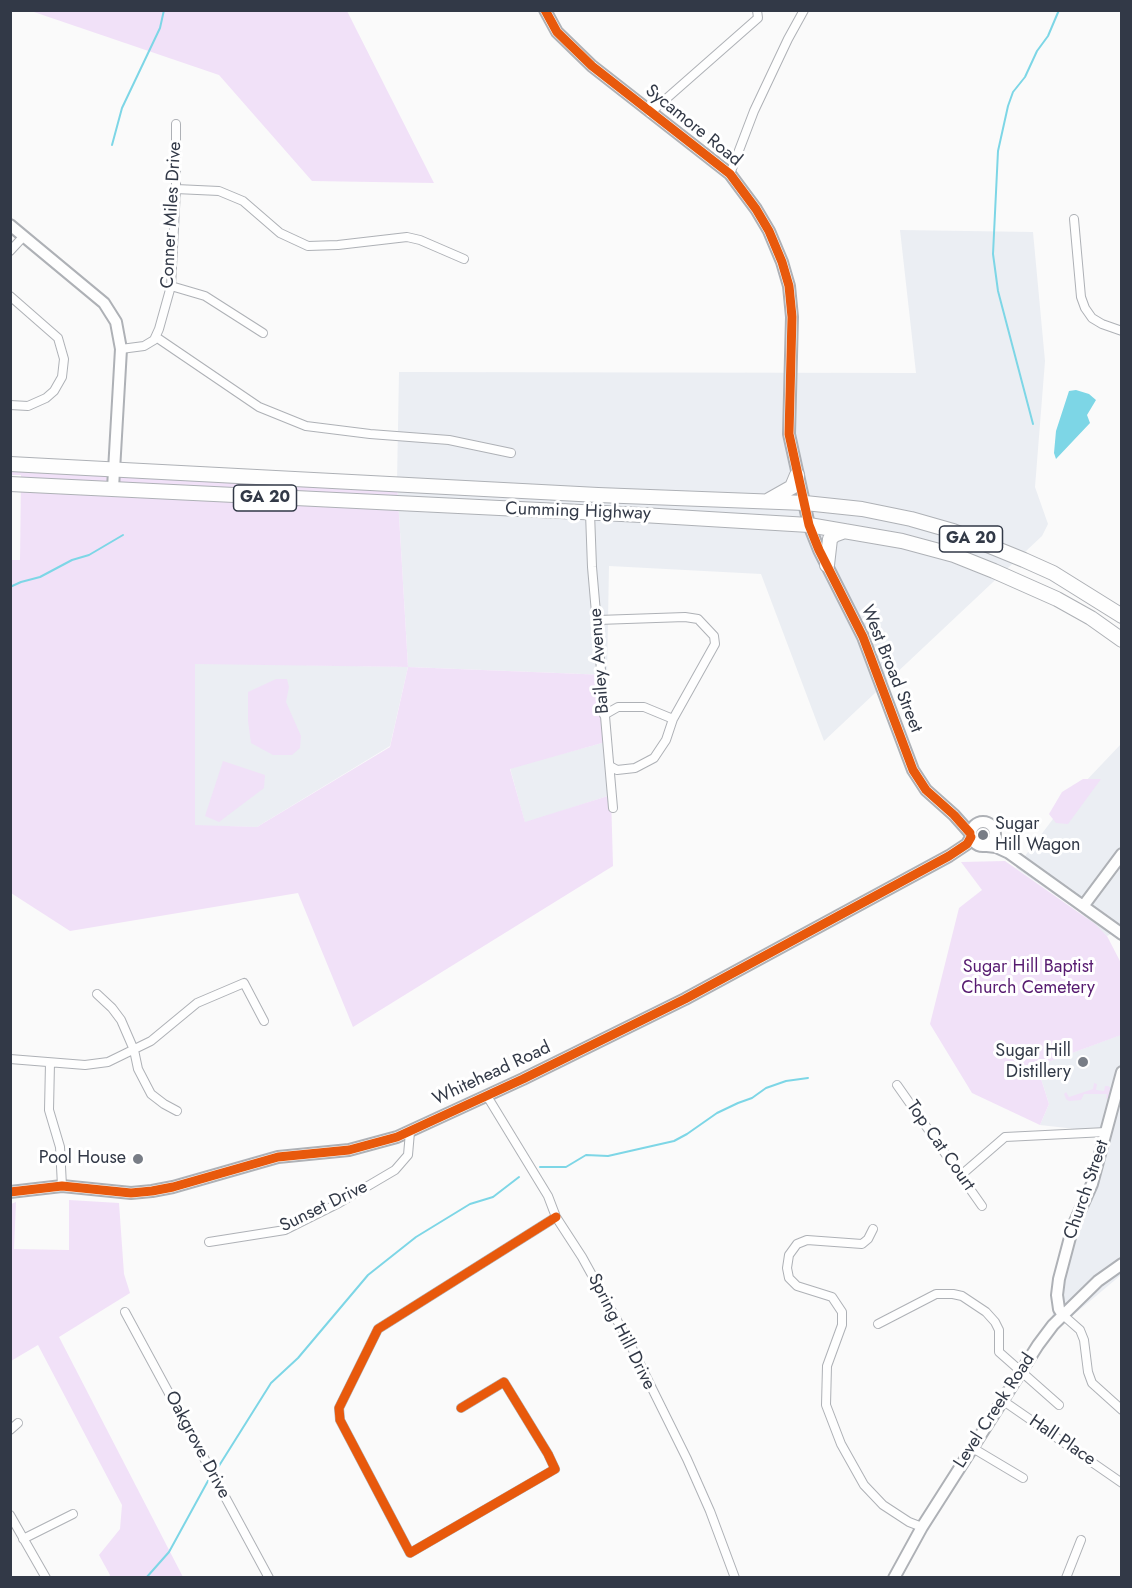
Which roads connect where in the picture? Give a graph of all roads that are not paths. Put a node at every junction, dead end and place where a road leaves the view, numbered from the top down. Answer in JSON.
{"nodes":[{"id":1,"x":545,"y":10,"type":"edge"},
{"id":2,"x":757,"y":10,"type":"edge"},
{"id":3,"x":804,"y":10,"type":"edge"},
{"id":4,"x":650,"y":113,"type":"junction"},
{"id":5,"x":176,"y":124,"type":"dead end"},
{"id":6,"x":730,"y":174,"type":"junction"},
{"id":7,"x":176,"y":189,"type":"junction"},
{"id":8,"x":1074,"y":219,"type":"dead end"},
{"id":9,"x":10,"y":225,"type":"edge"},
{"id":10,"x":24,"y":237,"type":"junction"},
{"id":11,"x":10,"y":251,"type":"edge"},
{"id":12,"x":464,"y":258,"type":"dead end"},
{"id":13,"x":171,"y":286,"type":"junction"},
{"id":14,"x":10,"y":296,"type":"edge"},
{"id":15,"x":1122,"y":331,"type":"edge"},
{"id":16,"x":263,"y":333,"type":"dead end"},
{"id":17,"x":156,"y":337,"type":"junction"},
{"id":18,"x":121,"y":349,"type":"junction"},
{"id":19,"x":10,"y":405,"type":"edge"},
{"id":20,"x":511,"y":453,"type":"dead end"},
{"id":21,"x":10,"y":464,"type":"edge"},
{"id":22,"x":113,"y":469,"type":"junction"},
{"id":23,"x":797,"y":475,"type":"junction"},
{"id":24,"x":10,"y":484,"type":"edge"},
{"id":25,"x":112,"y":488,"type":"junction"},
{"id":26,"x":766,"y":501,"type":"junction"},
{"id":27,"x":805,"y":503,"type":"junction"},
{"id":28,"x":590,"y":513,"type":"junction"},
{"id":29,"x":809,"y":525,"type":"junction"},
{"id":30,"x":845,"y":531,"type":"junction"},
{"id":31,"x":827,"y":566,"type":"junction"},
{"id":32,"x":1122,"y":616,"type":"edge"},
{"id":33,"x":598,"y":620,"type":"junction"},
{"id":34,"x":1122,"y":640,"type":"edge"},
{"id":35,"x":604,"y":716,"type":"junction"},
{"id":36,"x":673,"y":719,"type":"junction"},
{"id":37,"x":610,"y":766,"type":"junction"},
{"id":38,"x":613,"y":808,"type":"dead end"},
{"id":39,"x":954,"y":814,"type":"junction"},
{"id":40,"x":980,"y":822,"type":"junction"},
{"id":41,"x":995,"y":833,"type":"junction"},
{"id":42,"x":970,"y":835,"type":"junction"},
{"id":43,"x":982,"y":846,"type":"junction"},
{"id":44,"x":1009,"y":854,"type":"junction"},
{"id":45,"x":1122,"y":854,"type":"edge"},
{"id":46,"x":949,"y":856,"type":"junction"},
{"id":47,"x":1084,"y":905,"type":"junction"},
{"id":48,"x":1122,"y":934,"type":"edge"},
{"id":49,"x":97,"y":993,"type":"dead end"},
{"id":50,"x":264,"y":1021,"type":"dead end"},
{"id":51,"x":134,"y":1050,"type":"junction"},
{"id":52,"x":10,"y":1059,"type":"edge"},
{"id":53,"x":50,"y":1063,"type":"junction"},
{"id":54,"x":1122,"y":1072,"type":"edge"},
{"id":55,"x":897,"y":1085,"type":"dead end"},
{"id":56,"x":487,"y":1096,"type":"junction"},
{"id":57,"x":177,"y":1111,"type":"dead end"},
{"id":58,"x":410,"y":1132,"type":"junction"},
{"id":59,"x":1106,"y":1132,"type":"junction"},
{"id":60,"x":960,"y":1176,"type":"junction"},
{"id":61,"x":62,"y":1186,"type":"junction"},
{"id":62,"x":10,"y":1192,"type":"edge"},
{"id":63,"x":982,"y":1206,"type":"dead end"},
{"id":64,"x":557,"y":1218,"type":"junction"},
{"id":65,"x":873,"y":1228,"type":"dead end"},
{"id":66,"x":208,"y":1242,"type":"dead end"},
{"id":67,"x":1122,"y":1264,"type":"edge"},
{"id":68,"x":125,"y":1312,"type":"dead end"},
{"id":69,"x":1061,"y":1312,"type":"junction"},
{"id":70,"x":878,"y":1324,"type":"dead end"},
{"id":71,"x":1020,"y":1371,"type":"junction"},
{"id":72,"x":1002,"y":1400,"type":"junction"},
{"id":73,"x":1059,"y":1405,"type":"dead end"},
{"id":74,"x":461,"y":1408,"type":"dead end"},
{"id":75,"x":1122,"y":1410,"type":"edge"},
{"id":76,"x":18,"y":1423,"type":"dead end"},
{"id":77,"x":10,"y":1430,"type":"edge"},
{"id":78,"x":971,"y":1447,"type":"junction"},
{"id":79,"x":1023,"y":1478,"type":"dead end"},
{"id":80,"x":1122,"y":1483,"type":"edge"},
{"id":81,"x":73,"y":1514,"type":"dead end"},
{"id":82,"x":10,"y":1515,"type":"edge"},
{"id":83,"x":921,"y":1527,"type":"junction"},
{"id":84,"x":23,"y":1539,"type":"junction"},
{"id":85,"x":1081,"y":1540,"type":"dead end"},
{"id":86,"x":46,"y":1578,"type":"edge"},
{"id":87,"x":269,"y":1578,"type":"edge"},
{"id":88,"x":735,"y":1578,"type":"edge"},
{"id":89,"x":894,"y":1578,"type":"edge"},
{"id":90,"x":1066,"y":1578,"type":"edge"}],
"edges":[{"from":1,"to":4,"type":"street","name":"Sycamore Road"},
{"from":2,"to":4,"type":"street"},
{"from":3,"to":6,"type":"street"},
{"from":4,"to":6,"type":"street","name":"Sycamore Road"},
{"from":5,"to":7,"type":"street","name":"Conner Miles Drive"},
{"from":6,"to":23,"type":"street","name":"Sycamore Road"},
{"from":7,"to":12,"type":"street"},
{"from":7,"to":13,"type":"street","name":"Conner Miles Drive"},
{"from":8,"to":15,"type":"street"},
{"from":9,"to":10,"type":"street"},
{"from":10,"to":11,"type":"street"},
{"from":10,"to":18,"type":"street"},
{"from":13,"to":16,"type":"street"},
{"from":13,"to":17,"type":"street","name":"Conner Miles Drive"},
{"from":14,"to":19,"type":"street"},
{"from":17,"to":18,"type":"street"},
{"from":17,"to":20,"type":"street"},
{"from":18,"to":22,"type":"street"},
{"from":21,"to":22,"type":"highway","name":"Cumming Highway","number":"GA 20"},
{"from":22,"to":25,"type":"street"},
{"from":22,"to":26,"type":"highway","name":"Cumming Highway","number":"GA 20"},
{"from":23,"to":26,"type":"highway"},
{"from":23,"to":27,"type":"street","name":"Sycamore Road"},
{"from":24,"to":25,"type":"highway","name":"Cumming Highway","number":"GA 20"},
{"from":25,"to":28,"type":"highway","name":"Cumming Highway","number":"GA 20"},
{"from":26,"to":27,"type":"highway","name":"Cumming Highway","number":"GA 20"},
{"from":27,"to":29,"type":"street","name":"West Broad Street"},
{"from":27,"to":32,"type":"highway","name":"Cumming Highway","number":"GA 20"},
{"from":28,"to":29,"type":"highway","name":"Cumming Highway","number":"GA 20"},
{"from":28,"to":33,"type":"street","name":"Bailey Avenue"},
{"from":29,"to":30,"type":"highway","name":"Cumming Highway","number":"GA 20"},
{"from":29,"to":31,"type":"street","name":"West Broad Street"},
{"from":30,"to":31,"type":"highway"},
{"from":30,"to":34,"type":"highway","name":"Cumming Highway","number":"GA 20"},
{"from":31,"to":39,"type":"street","name":"West Broad Street"},
{"from":33,"to":35,"type":"street","name":"Bailey Avenue"},
{"from":33,"to":36,"type":"street"},
{"from":35,"to":36,"type":"street"},
{"from":35,"to":37,"type":"street","name":"Bailey Avenue"},
{"from":36,"to":37,"type":"street"},
{"from":37,"to":38,"type":"street","name":"Bailey Avenue"},
{"from":39,"to":40,"type":"street","name":"West Broad Street"},
{"from":39,"to":42,"type":"street","name":"West Broad Street"},
{"from":40,"to":41,"type":"street"},
{"from":40,"to":42,"type":"street"},
{"from":41,"to":43,"type":"street"},
{"from":41,"to":44,"type":"street"},
{"from":42,"to":43,"type":"street"},
{"from":42,"to":46,"type":"street","name":"Whitehead Road"},
{"from":43,"to":44,"type":"street"},
{"from":43,"to":46,"type":"street","name":"Whitehead Road"},
{"from":44,"to":47,"type":"street"},
{"from":45,"to":47,"type":"street"},
{"from":46,"to":56,"type":"street","name":"Whitehead Road"},
{"from":47,"to":48,"type":"street"},
{"from":49,"to":51,"type":"street"},
{"from":50,"to":51,"type":"street"},
{"from":51,"to":53,"type":"street"},
{"from":51,"to":57,"type":"street"},
{"from":52,"to":53,"type":"street"},
{"from":53,"to":61,"type":"street"},
{"from":54,"to":59,"type":"street","name":"Church Street"},
{"from":55,"to":60,"type":"street","name":"Top Cat Court"},
{"from":56,"to":58,"type":"street","name":"Whitehead Road"},
{"from":56,"to":64,"type":"street","name":"Spring Hill Drive"},
{"from":58,"to":61,"type":"street","name":"Whitehead Road"},
{"from":58,"to":66,"type":"street","name":"Sunset Drive"},
{"from":59,"to":60,"type":"street"},
{"from":59,"to":69,"type":"street","name":"Church Street"},
{"from":60,"to":63,"type":"street","name":"Top Cat Court"},
{"from":61,"to":62,"type":"street","name":"Whitehead Road"},
{"from":64,"to":74,"type":"street"},
{"from":64,"to":88,"type":"street","name":"Spring Hill Drive"},
{"from":65,"to":83,"type":"street"},
{"from":67,"to":69,"type":"street","name":"Level Creek Road"},
{"from":68,"to":87,"type":"street","name":"Oakgrove Drive"},
{"from":69,"to":71,"type":"street","name":"Level Creek Road"},
{"from":69,"to":75,"type":"street"},
{"from":70,"to":71,"type":"street"},
{"from":71,"to":72,"type":"street","name":"Level Creek Road"},
{"from":71,"to":73,"type":"street"},
{"from":72,"to":78,"type":"street","name":"Level Creek Road"},
{"from":72,"to":80,"type":"street","name":"Hall Place"},
{"from":76,"to":77,"type":"street"},
{"from":78,"to":79,"type":"street"},
{"from":78,"to":83,"type":"street","name":"Level Creek Road"},
{"from":81,"to":84,"type":"street"},
{"from":82,"to":84,"type":"street"},
{"from":83,"to":89,"type":"street","name":"Level Creek Road"},
{"from":84,"to":86,"type":"street"},
{"from":85,"to":90,"type":"street"}]}
